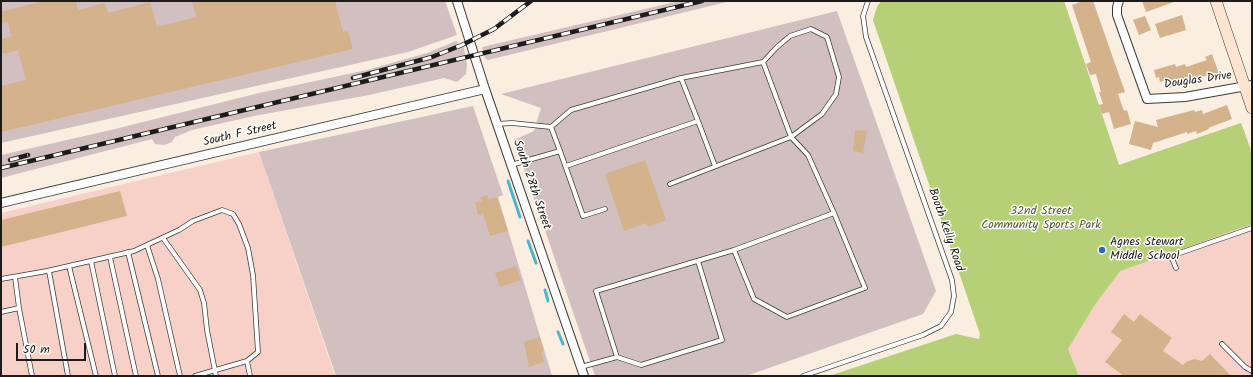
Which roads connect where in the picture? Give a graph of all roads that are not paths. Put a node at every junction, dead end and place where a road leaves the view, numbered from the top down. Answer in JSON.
{"nodes":[{"id":1,"x":457,"y":1,"type":"edge"},
{"id":2,"x":868,"y":1,"type":"edge"},
{"id":3,"x":1119,"y":1,"type":"edge"},
{"id":4,"x":1216,"y":1,"type":"edge"},
{"id":5,"x":763,"y":62,"type":"junction"},
{"id":6,"x":681,"y":78,"type":"junction"},
{"id":7,"x":1248,"y":86,"type":"edge"},
{"id":8,"x":485,"y":89,"type":"junction"},
{"id":9,"x":1252,"y":108,"type":"edge"},
{"id":10,"x":698,"y":121,"type":"junction"},
{"id":11,"x":497,"y":124,"type":"junction"},
{"id":12,"x":551,"y":126,"type":"junction"},
{"id":13,"x":791,"y":137,"type":"junction"},
{"id":14,"x":560,"y":151,"type":"junction"},
{"id":15,"x":511,"y":165,"type":"junction"},
{"id":16,"x":566,"y":166,"type":"junction"},
{"id":17,"x":715,"y":166,"type":"junction"},
{"id":18,"x":670,"y":184,"type":"dead end"},
{"id":19,"x":1,"y":203,"type":"edge"},
{"id":20,"x":605,"y":209,"type":"dead end"},
{"id":21,"x":834,"y":213,"type":"junction"},
{"id":22,"x":1250,"y":229,"type":"edge"},
{"id":23,"x":163,"y":238,"type":"junction"},
{"id":24,"x":147,"y":245,"type":"junction"},
{"id":25,"x":734,"y":250,"type":"junction"},
{"id":26,"x":128,"y":252,"type":"junction"},
{"id":27,"x":110,"y":257,"type":"junction"},
{"id":28,"x":90,"y":261,"type":"junction"},
{"id":29,"x":698,"y":261,"type":"junction"},
{"id":30,"x":69,"y":266,"type":"junction"},
{"id":31,"x":1176,"y":268,"type":"dead end"},
{"id":32,"x":49,"y":271,"type":"junction"},
{"id":33,"x":15,"y":277,"type":"junction"},
{"id":34,"x":1,"y":279,"type":"edge"},
{"id":35,"x":19,"y":308,"type":"junction"},
{"id":36,"x":1,"y":312,"type":"edge"},
{"id":37,"x":1222,"y":344,"type":"dead end"},
{"id":38,"x":617,"y":357,"type":"junction"},
{"id":39,"x":248,"y":361,"type":"junction"},
{"id":40,"x":582,"y":367,"type":"junction"},
{"id":41,"x":1252,"y":371,"type":"edge"},
{"id":42,"x":215,"y":374,"type":"edge"},
{"id":43,"x":32,"y":376,"type":"edge"},
{"id":44,"x":68,"y":376,"type":"edge"},
{"id":45,"x":96,"y":376,"type":"edge"},
{"id":46,"x":115,"y":376,"type":"edge"},
{"id":47,"x":136,"y":376,"type":"edge"},
{"id":48,"x":158,"y":376,"type":"edge"},
{"id":49,"x":180,"y":376,"type":"edge"},
{"id":50,"x":195,"y":376,"type":"edge"},
{"id":51,"x":250,"y":376,"type":"edge"},
{"id":52,"x":584,"y":376,"type":"edge"},
{"id":53,"x":803,"y":376,"type":"edge"}],
"edges":[{"from":1,"to":8,"type":"street","name":"South 28th Street"},
{"from":2,"to":53,"type":"lane","name":"Booth Kelly Road"},
{"from":3,"to":7,"type":"street","name":"Douglas Drive"},
{"from":4,"to":7,"type":"street"},
{"from":5,"to":6,"type":"lane"},
{"from":5,"to":13,"type":"lane"},
{"from":5,"to":13,"type":"lane"},
{"from":6,"to":10,"type":"lane"},
{"from":6,"to":12,"type":"lane"},
{"from":7,"to":9,"type":"street"},
{"from":8,"to":11,"type":"street","name":"South 28th Street"},
{"from":8,"to":19,"type":"street","name":"South F Street"},
{"from":10,"to":16,"type":"lane"},
{"from":10,"to":17,"type":"lane"},
{"from":11,"to":12,"type":"lane"},
{"from":11,"to":15,"type":"street","name":"South 28th Street"},
{"from":12,"to":14,"type":"lane"},
{"from":13,"to":17,"type":"lane"},
{"from":13,"to":21,"type":"lane"},
{"from":14,"to":15,"type":"lane"},
{"from":14,"to":16,"type":"lane"},
{"from":15,"to":40,"type":"street","name":"South 28th Street"},
{"from":16,"to":20,"type":"lane"},
{"from":17,"to":18,"type":"lane"},
{"from":21,"to":25,"type":"lane"},
{"from":21,"to":25,"type":"lane"},
{"from":22,"to":31,"type":"lane"},
{"from":23,"to":24,"type":"lane"},
{"from":23,"to":39,"type":"lane"},
{"from":23,"to":42,"type":"lane"},
{"from":24,"to":26,"type":"lane"},
{"from":24,"to":49,"type":"lane"},
{"from":25,"to":29,"type":"lane"},
{"from":26,"to":27,"type":"lane"},
{"from":26,"to":48,"type":"lane"},
{"from":27,"to":28,"type":"lane"},
{"from":27,"to":47,"type":"lane"},
{"from":28,"to":30,"type":"lane"},
{"from":28,"to":46,"type":"lane"},
{"from":29,"to":38,"type":"lane"},
{"from":29,"to":38,"type":"lane"},
{"from":30,"to":32,"type":"lane"},
{"from":30,"to":45,"type":"lane"},
{"from":32,"to":33,"type":"lane"},
{"from":32,"to":44,"type":"lane"},
{"from":33,"to":34,"type":"lane"},
{"from":33,"to":35,"type":"lane"},
{"from":35,"to":36,"type":"lane"},
{"from":35,"to":43,"type":"lane"},
{"from":37,"to":41,"type":"lane"},
{"from":38,"to":40,"type":"lane"},
{"from":39,"to":42,"type":"lane"},
{"from":39,"to":51,"type":"lane"},
{"from":40,"to":52,"type":"street","name":"South 28th Street"},
{"from":42,"to":50,"type":"lane"}]}
